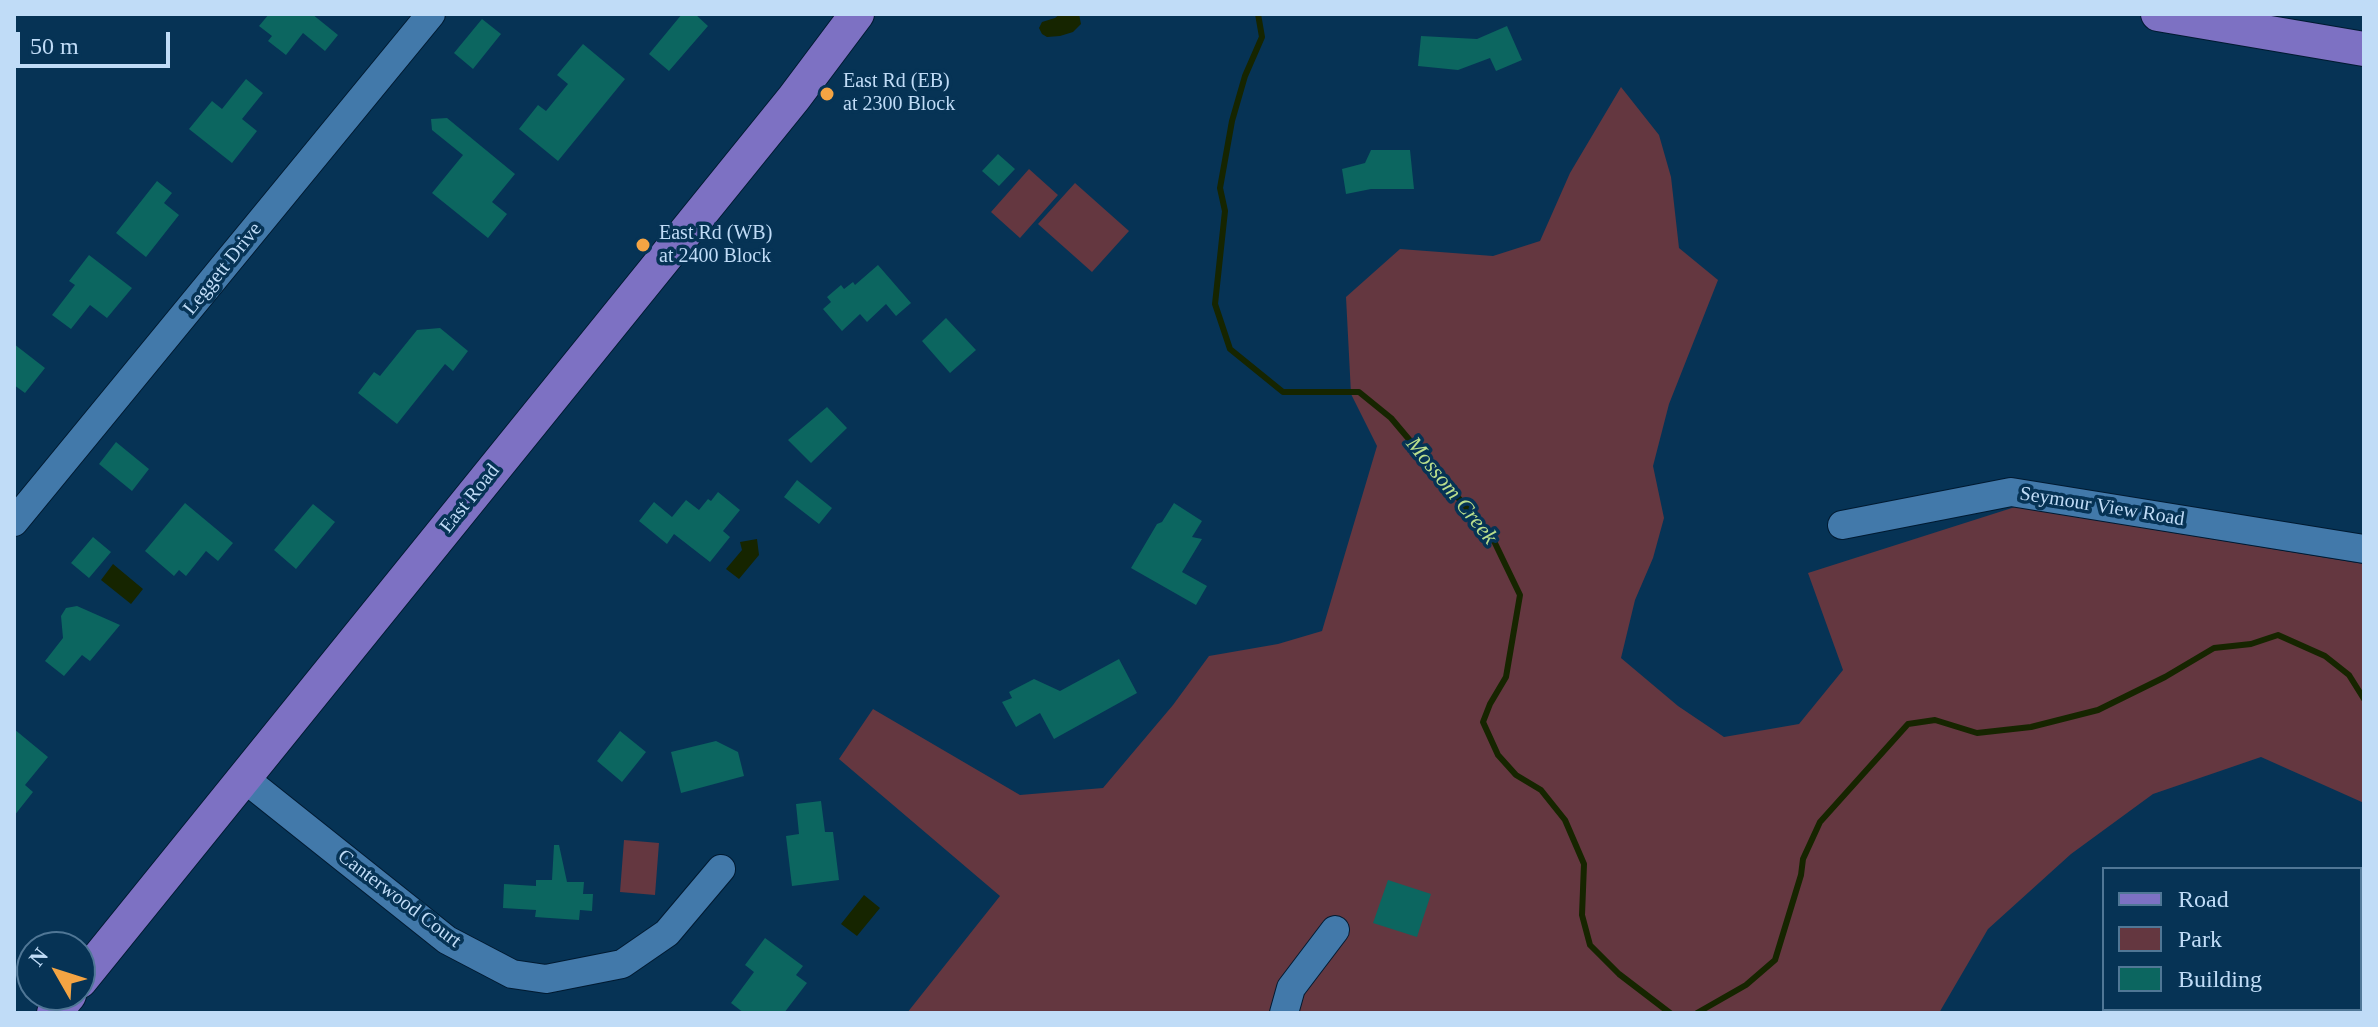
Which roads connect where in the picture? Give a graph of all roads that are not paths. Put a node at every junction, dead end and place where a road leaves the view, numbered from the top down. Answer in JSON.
{"nodes":[{"id":1,"x":431,"y":14,"type":"edge"},
{"id":2,"x":857,"y":14,"type":"edge"},
{"id":3,"x":2158,"y":14,"type":"edge"},
{"id":4,"x":2364,"y":49,"type":"edge"},
{"id":5,"x":14,"y":522,"type":"edge"},
{"id":6,"x":1842,"y":525,"type":"dead end"},
{"id":7,"x":2364,"y":549,"type":"edge"},
{"id":8,"x":245,"y":779,"type":"junction"},
{"id":9,"x":721,"y":869,"type":"dead end"},
{"id":10,"x":1335,"y":930,"type":"dead end"},
{"id":11,"x":96,"y":961,"type":"edge"},
{"id":12,"x":1284,"y":1013,"type":"edge"}],
"edges":[{"from":1,"to":5,"type":"street","name":"Leggett Drive"},
{"from":2,"to":8,"type":"main road","name":"East Road"},
{"from":3,"to":4,"type":"main road"},
{"from":6,"to":7,"type":"street","name":"Seymour View Road"},
{"from":8,"to":9,"type":"street","name":"Canterwood Court"},
{"from":8,"to":11,"type":"main road","name":"East Road"},
{"from":10,"to":12,"type":"street"}]}
